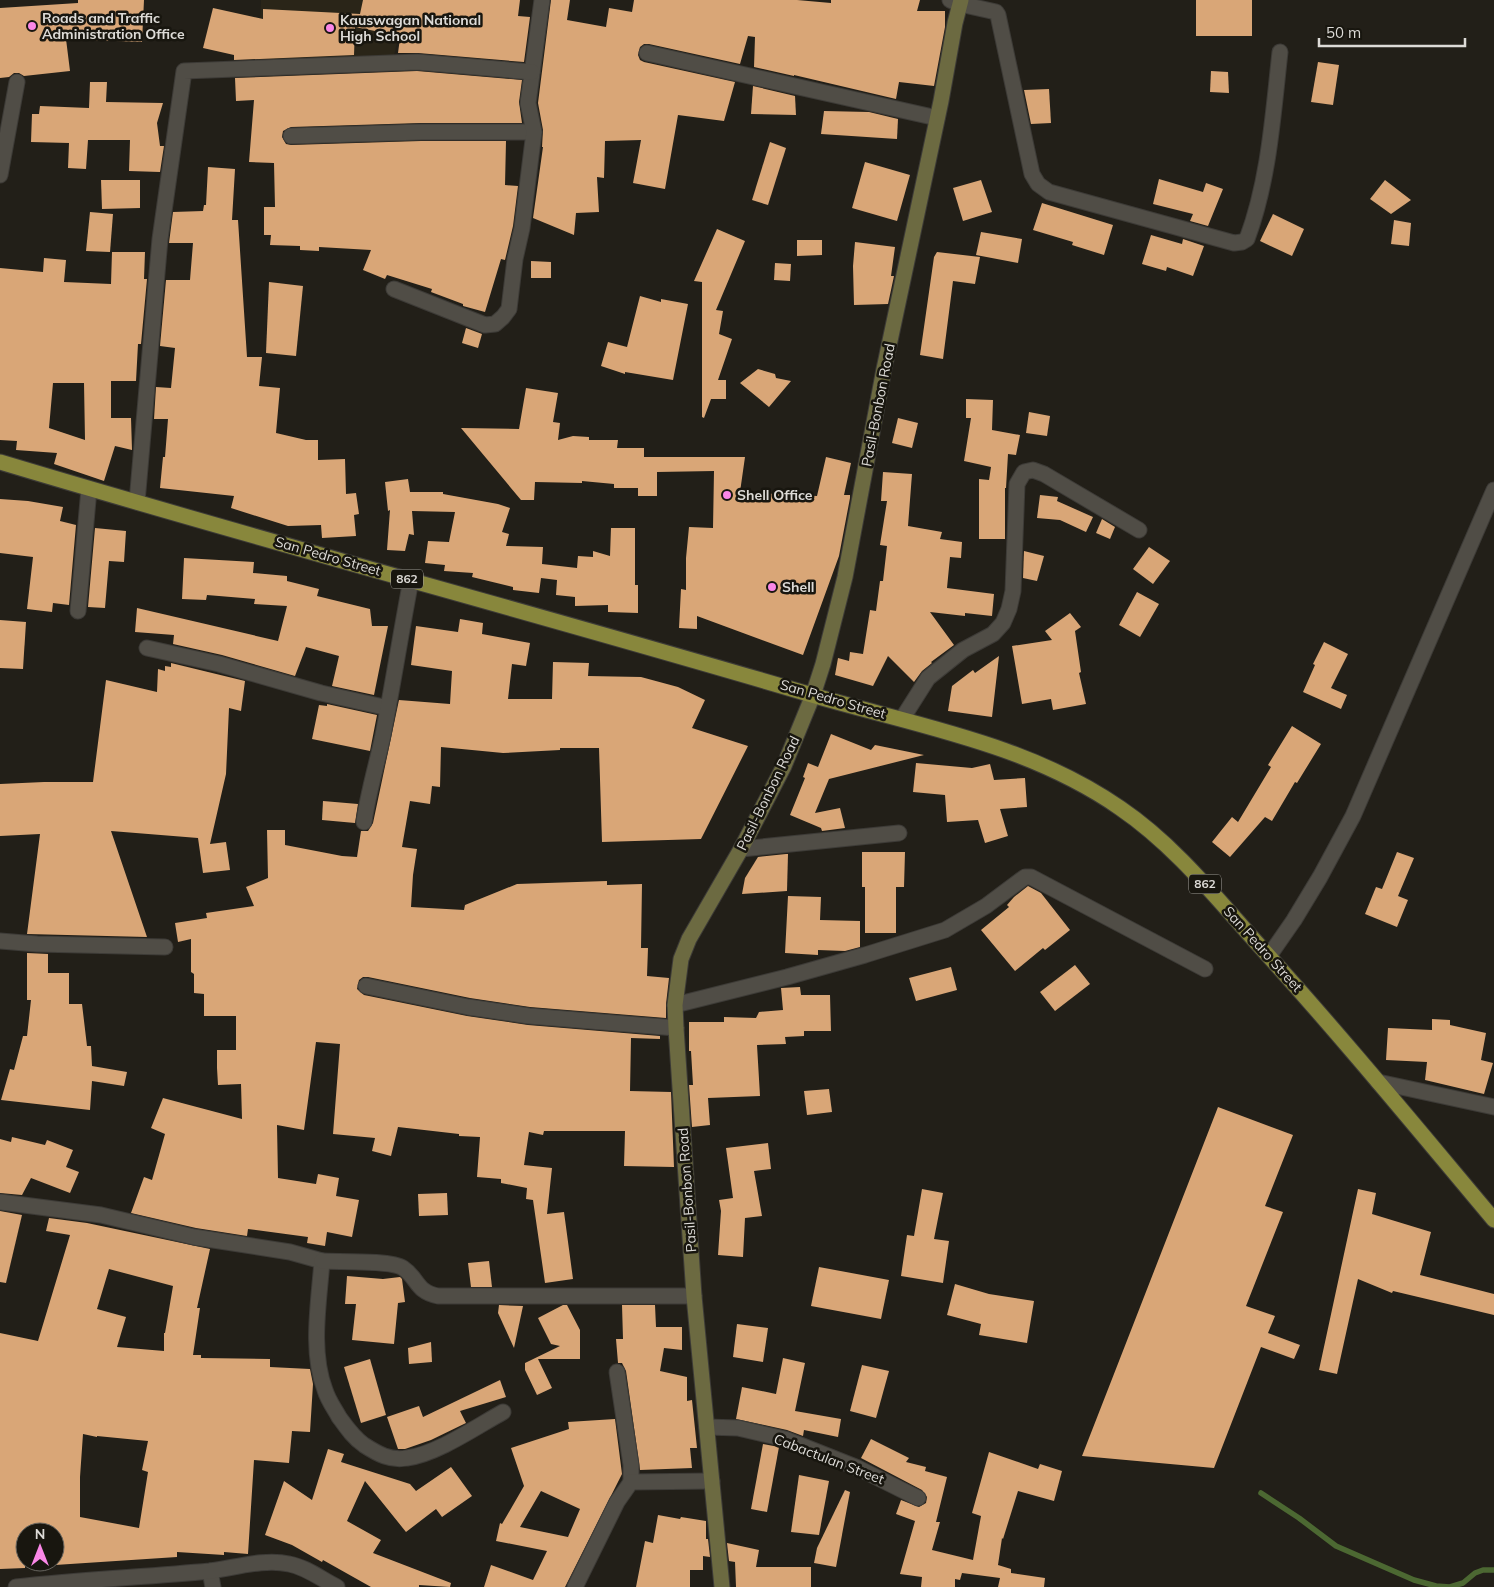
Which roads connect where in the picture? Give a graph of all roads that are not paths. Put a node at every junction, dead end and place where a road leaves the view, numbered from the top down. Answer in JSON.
{"nodes":[{"id":1,"x":542,"y":0,"type":"edge"},
{"id":2,"x":957,"y":1,"type":"edge"},
{"id":3,"x":1280,"y":52,"type":"dead end"},
{"id":4,"x":646,"y":53,"type":"dead end"},
{"id":5,"x":532,"y":72,"type":"junction"},
{"id":6,"x":17,"y":82,"type":"dead end"},
{"id":7,"x":937,"y":118,"type":"junction"},
{"id":8,"x":534,"y":132,"type":"junction"},
{"id":9,"x":291,"y":136,"type":"dead end"},
{"id":10,"x":0,"y":175,"type":"edge"},
{"id":11,"x":394,"y":289,"type":"dead end"},
{"id":12,"x":0,"y":462,"type":"edge"},
{"id":13,"x":89,"y":489,"type":"junction"},
{"id":14,"x":1494,"y":490,"type":"edge"},
{"id":15,"x":137,"y":502,"type":"junction"},
{"id":16,"x":1139,"y":530,"type":"dead end"},
{"id":17,"x":411,"y":580,"type":"junction"},
{"id":18,"x":78,"y":611,"type":"dead end"},
{"id":19,"x":148,"y":648,"type":"dead end"},
{"id":20,"x":813,"y":695,"type":"junction"},
{"id":21,"x":388,"y":708,"type":"junction"},
{"id":22,"x":902,"y":719,"type":"junction"},
{"id":23,"x":364,"y":822,"type":"dead end"},
{"id":24,"x":899,"y":833,"type":"dead end"},
{"id":25,"x":741,"y":849,"type":"junction"},
{"id":26,"x":0,"y":941,"type":"edge"},
{"id":27,"x":165,"y":947,"type":"dead end"},
{"id":28,"x":1269,"y":956,"type":"junction"},
{"id":29,"x":1205,"y":969,"type":"dead end"},
{"id":30,"x":366,"y":986,"type":"dead end"},
{"id":31,"x":675,"y":1005,"type":"junction"},
{"id":32,"x":676,"y":1028,"type":"junction"},
{"id":33,"x":1378,"y":1082,"type":"junction"},
{"id":34,"x":1494,"y":1107,"type":"edge"},
{"id":35,"x":0,"y":1202,"type":"edge"},
{"id":36,"x":1491,"y":1214,"type":"edge"},
{"id":37,"x":322,"y":1261,"type":"junction"},
{"id":38,"x":694,"y":1296,"type":"junction"},
{"id":39,"x":617,"y":1372,"type":"dead end"},
{"id":40,"x":503,"y":1412,"type":"dead end"},
{"id":41,"x":707,"y":1427,"type":"junction"},
{"id":42,"x":712,"y":1481,"type":"junction"},
{"id":43,"x":631,"y":1482,"type":"junction"},
{"id":44,"x":918,"y":1498,"type":"dead end"},
{"id":45,"x":210,"y":1571,"type":"junction"},
{"id":46,"x":16,"y":1587,"type":"edge"},
{"id":47,"x":214,"y":1587,"type":"edge"},
{"id":48,"x":336,"y":1587,"type":"edge"},
{"id":49,"x":575,"y":1587,"type":"edge"},
{"id":50,"x":722,"y":1587,"type":"edge"}],
"edges":[{"from":1,"to":5,"type":"street"},
{"from":2,"to":3,"type":"street"},
{"from":2,"to":7,"type":"street","name":"Pasil-Bonbon Road"},
{"from":4,"to":7,"type":"street"},
{"from":5,"to":8,"type":"street"},
{"from":5,"to":15,"type":"street"},
{"from":6,"to":10,"type":"street"},
{"from":7,"to":20,"type":"street","name":"Pasil-Bonbon Road"},
{"from":8,"to":9,"type":"street"},
{"from":8,"to":11,"type":"street"},
{"from":12,"to":13,"type":"main road","name":"San Pedro Street","number":"862"},
{"from":13,"to":15,"type":"main road","name":"San Pedro Street","number":"862"},
{"from":13,"to":18,"type":"street"},
{"from":14,"to":28,"type":"street"},
{"from":15,"to":17,"type":"main road","name":"San Pedro Street","number":"862"},
{"from":16,"to":22,"type":"street"},
{"from":17,"to":20,"type":"main road","name":"San Pedro Street","number":"862"},
{"from":17,"to":21,"type":"street"},
{"from":19,"to":21,"type":"street"},
{"from":20,"to":22,"type":"main road","name":"San Pedro Street","number":"862"},
{"from":20,"to":25,"type":"street","name":"Pasil-Bonbon Road"},
{"from":21,"to":23,"type":"street"},
{"from":22,"to":28,"type":"main road","name":"San Pedro Street","number":"862"},
{"from":24,"to":25,"type":"street"},
{"from":25,"to":31,"type":"street","name":"Pasil-Bonbon Road"},
{"from":26,"to":27,"type":"street"},
{"from":28,"to":33,"type":"main road","name":"San Pedro Street","number":"862"},
{"from":29,"to":31,"type":"street"},
{"from":30,"to":32,"type":"street"},
{"from":31,"to":32,"type":"street","name":"Pasil-Bonbon Road"},
{"from":32,"to":38,"type":"street","name":"Pasil-Bonbon Road"},
{"from":33,"to":34,"type":"street"},
{"from":33,"to":36,"type":"main road","name":"San Pedro Street","number":"862"},
{"from":35,"to":37,"type":"street"},
{"from":37,"to":38,"type":"street"},
{"from":37,"to":40,"type":"street"},
{"from":38,"to":41,"type":"street","name":"Pasil-Bonbon Road"},
{"from":39,"to":43,"type":"street"},
{"from":41,"to":42,"type":"street","name":"Pasil-Bonbon Road"},
{"from":41,"to":44,"type":"street","name":"Cabactulan Street"},
{"from":42,"to":43,"type":"street"},
{"from":42,"to":50,"type":"street","name":"Pasil-Bonbon Road"},
{"from":43,"to":49,"type":"street"},
{"from":45,"to":46,"type":"street"},
{"from":45,"to":47,"type":"street"},
{"from":45,"to":48,"type":"street"}]}
